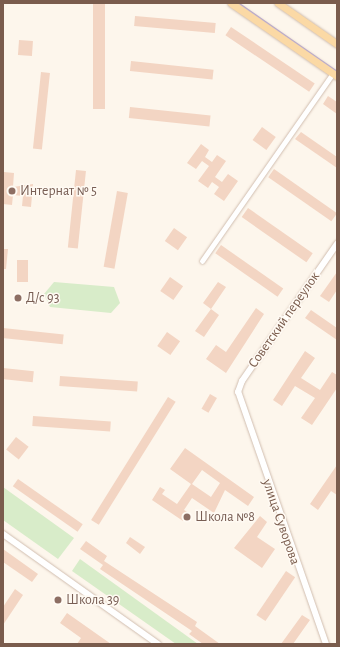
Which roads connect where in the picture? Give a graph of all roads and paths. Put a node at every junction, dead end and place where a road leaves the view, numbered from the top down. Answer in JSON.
{"nodes":[{"id":1,"x":231,"y":3,"type":"edge"},
{"id":2,"x":278,"y":3,"type":"edge"},
{"id":3,"x":337,"y":44,"type":"edge"},
{"id":4,"x":335,"y":74,"type":"edge"},
{"id":5,"x":337,"y":244,"type":"edge"},
{"id":6,"x":202,"y":261,"type":"dead end"},
{"id":7,"x":238,"y":399,"type":"joint"},
{"id":8,"x":3,"y":534,"type":"edge"},
{"id":9,"x":158,"y":644,"type":"edge"},
{"id":10,"x":326,"y":644,"type":"edge"}],
"edges":[{"from":1,"to":4,"type":"main road"},
{"from":2,"to":3,"type":"main road"},
{"from":4,"to":6,"type":"street"},
{"from":5,"to":7,"type":"street","name":"Советский переулок"},
{"from":7,"to":10,"type":"street","name":"улица Суворова"},
{"from":8,"to":9,"type":"street"}]}
